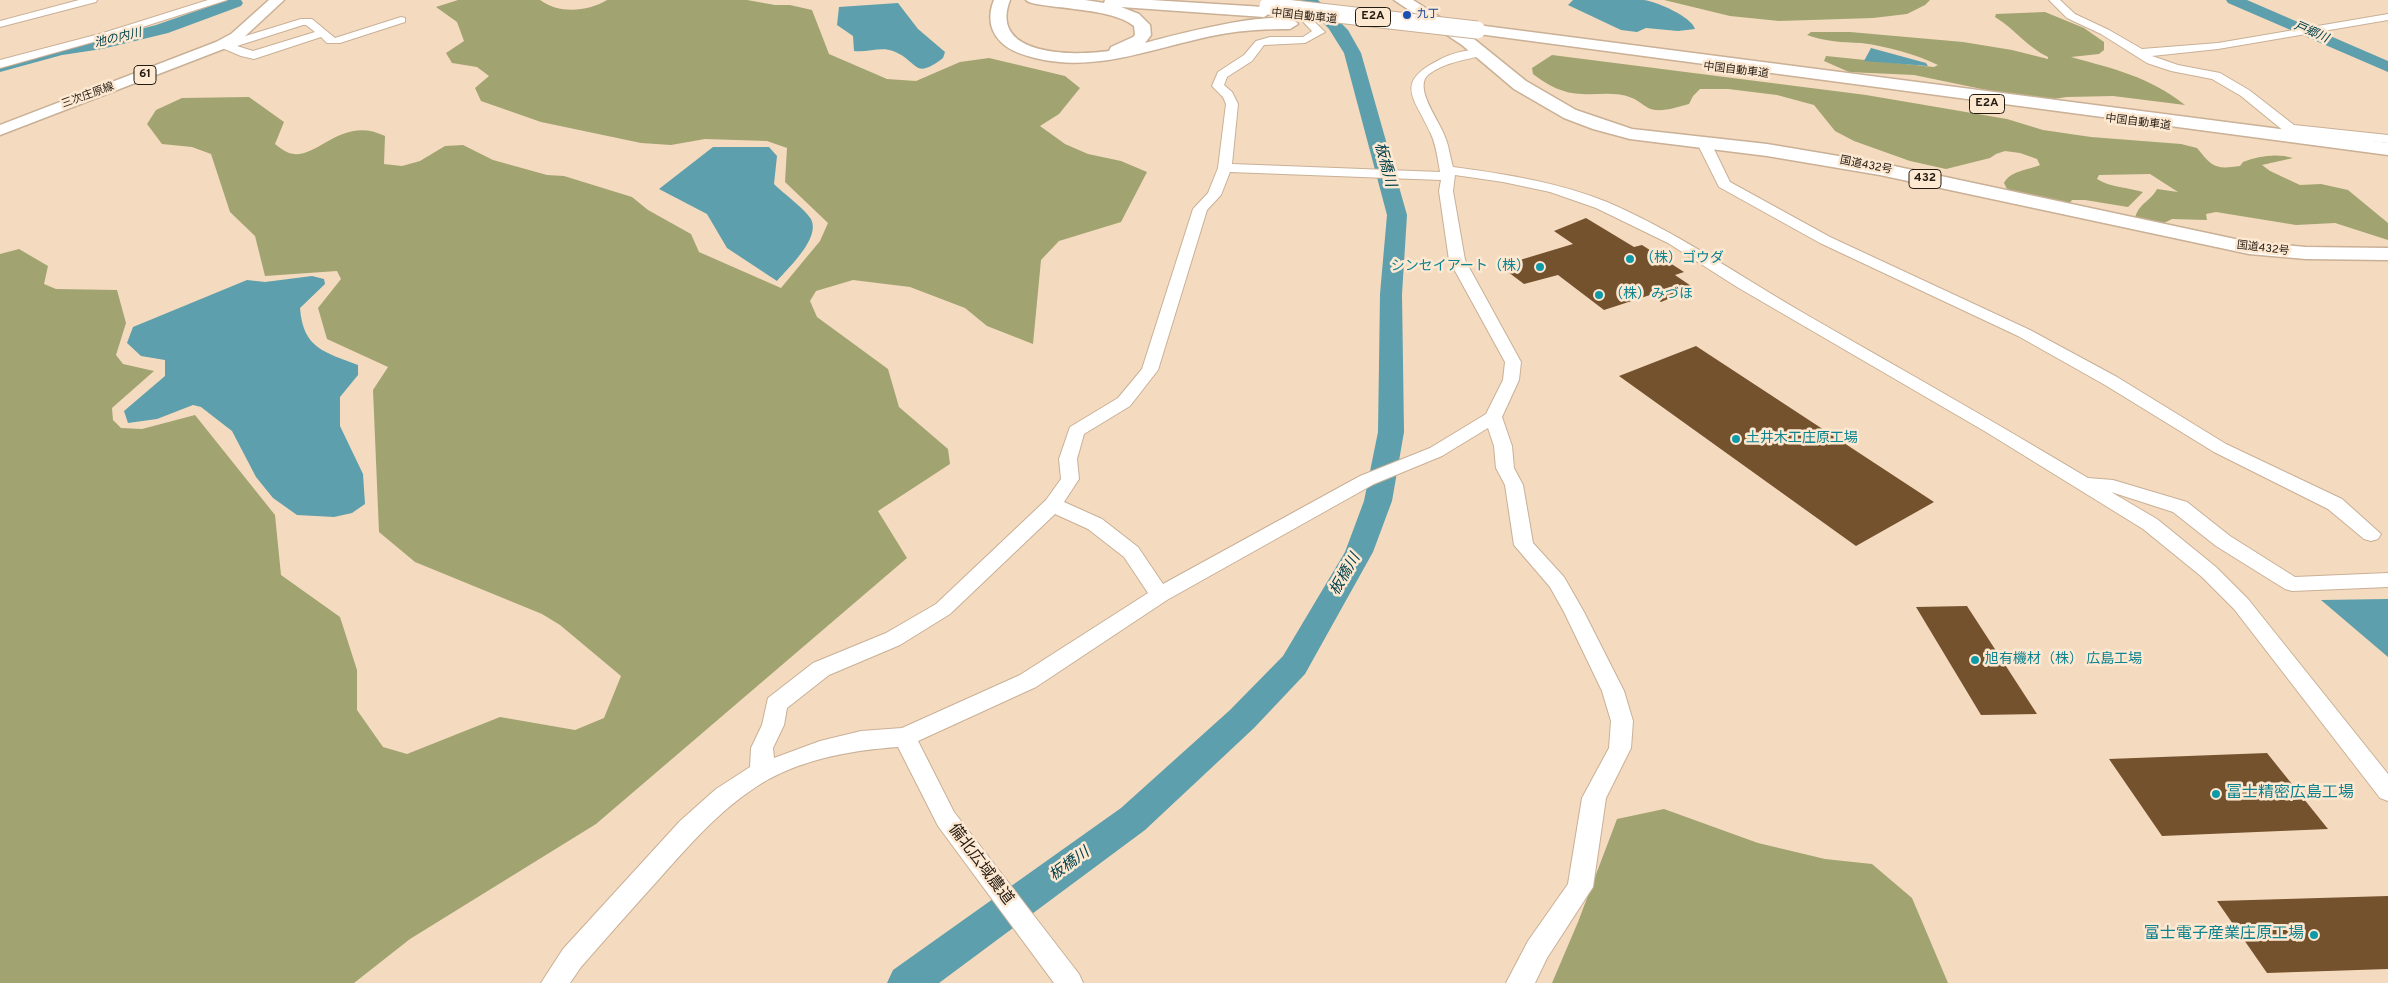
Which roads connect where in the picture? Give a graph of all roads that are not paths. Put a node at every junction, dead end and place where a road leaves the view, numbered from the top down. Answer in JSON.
{"nodes":[{"id":1,"x":92,"y":0,"type":"edge"},
{"id":2,"x":222,"y":0,"type":"edge"},
{"id":3,"x":277,"y":0,"type":"edge"},
{"id":4,"x":1002,"y":0,"type":"edge"},
{"id":5,"x":1014,"y":0,"type":"edge"},
{"id":6,"x":1034,"y":0,"type":"edge"},
{"id":7,"x":1083,"y":0,"type":"edge"},
{"id":8,"x":1196,"y":0,"type":"edge"},
{"id":9,"x":1286,"y":0,"type":"edge"},
{"id":10,"x":1290,"y":0,"type":"edge"},
{"id":11,"x":1393,"y":0,"type":"edge"},
{"id":12,"x":1402,"y":0,"type":"edge"},
{"id":13,"x":2054,"y":0,"type":"edge"},
{"id":14,"x":1270,"y":10,"type":"junction"},
{"id":15,"x":2388,"y":17,"type":"edge"},
{"id":16,"x":401,"y":20,"type":"dead end"},
{"id":17,"x":0,"y":24,"type":"edge"},
{"id":18,"x":323,"y":33,"type":"junction"},
{"id":19,"x":1479,"y":37,"type":"junction"},
{"id":20,"x":224,"y":46,"type":"junction"},
{"id":21,"x":1588,"y":48,"type":"junction"},
{"id":22,"x":2140,"y":54,"type":"junction"},
{"id":23,"x":0,"y":64,"type":"edge"},
{"id":24,"x":0,"y":130,"type":"edge"},
{"id":25,"x":2388,"y":140,"type":"edge"},
{"id":26,"x":1705,"y":145,"type":"junction"},
{"id":27,"x":2388,"y":149,"type":"edge"},
{"id":28,"x":2388,"y":156,"type":"edge"},
{"id":29,"x":1224,"y":168,"type":"junction"},
{"id":30,"x":1447,"y":173,"type":"junction"},
{"id":31,"x":2388,"y":254,"type":"edge"},
{"id":32,"x":1493,"y":417,"type":"junction"},
{"id":33,"x":1396,"y":467,"type":"joint"},
{"id":34,"x":2082,"y":482,"type":"junction"},
{"id":35,"x":1053,"y":505,"type":"junction"},
{"id":36,"x":2371,"y":534,"type":"dead end"},
{"id":37,"x":2388,"y":580,"type":"edge"},
{"id":38,"x":1160,"y":595,"type":"junction"},
{"id":39,"x":904,"y":737,"type":"junction"},
{"id":40,"x":762,"y":772,"type":"junction"},
{"id":41,"x":2388,"y":791,"type":"edge"},
{"id":42,"x":554,"y":983,"type":"edge"},
{"id":43,"x":1070,"y":983,"type":"edge"},
{"id":44,"x":1519,"y":983,"type":"edge"}],
"edges":[{"from":1,"to":17,"type":"street"},
{"from":2,"to":23,"type":"street"},
{"from":3,"to":20,"type":"main road","name":"三次庄原線","number":"61"},
{"from":4,"to":19,"type":"highway"},
{"from":5,"to":6,"type":"highway"},
{"from":7,"to":14,"type":"highway","name":"中国自動車道","number":"E2A"},
{"from":8,"to":14,"type":"highway","name":"中国自動車道","number":"E2A"},
{"from":9,"to":29,"type":"street"},
{"from":10,"to":19,"type":"highway","bridge":true},
{"from":11,"to":19,"type":"highway","name":"国道432号","number":"432"},
{"from":12,"to":19,"type":"highway","name":"国道432号","number":"432"},
{"from":13,"to":22,"type":"street"},
{"from":14,"to":19,"type":"highway","name":"中国自動車道","number":"E2A"},
{"from":15,"to":22,"type":"street"},
{"from":16,"to":18,"type":"street"},
{"from":18,"to":20,"type":"street"},
{"from":18,"to":20,"type":"street"},
{"from":19,"to":21,"type":"highway"},
{"from":19,"to":26,"type":"highway","name":"国道432号","number":"432"},
{"from":19,"to":30,"type":"street"},
{"from":20,"to":24,"type":"main road","name":"三次庄原線","number":"61"},
{"from":21,"to":27,"type":"highway","name":"中国自動車道","number":"E2A"},
{"from":21,"to":28,"type":"highway","name":"中国自動車道","number":"E2A"},
{"from":22,"to":25,"type":"street"},
{"from":26,"to":31,"type":"highway","name":"国道432号","number":"432"},
{"from":26,"to":36,"type":"street"},
{"from":29,"to":30,"type":"street"},
{"from":29,"to":35,"type":"street"},
{"from":30,"to":32,"type":"street"},
{"from":30,"to":34,"type":"street"},
{"from":32,"to":33,"type":"street"},
{"from":32,"to":44,"type":"street"},
{"from":33,"to":38,"type":"street"},
{"from":34,"to":37,"type":"street"},
{"from":34,"to":41,"type":"street"},
{"from":35,"to":38,"type":"street"},
{"from":35,"to":40,"type":"street"},
{"from":38,"to":39,"type":"street"},
{"from":39,"to":40,"type":"street"},
{"from":39,"to":43,"type":"street","name":"備北広域農道"},
{"from":40,"to":42,"type":"street"}]}
